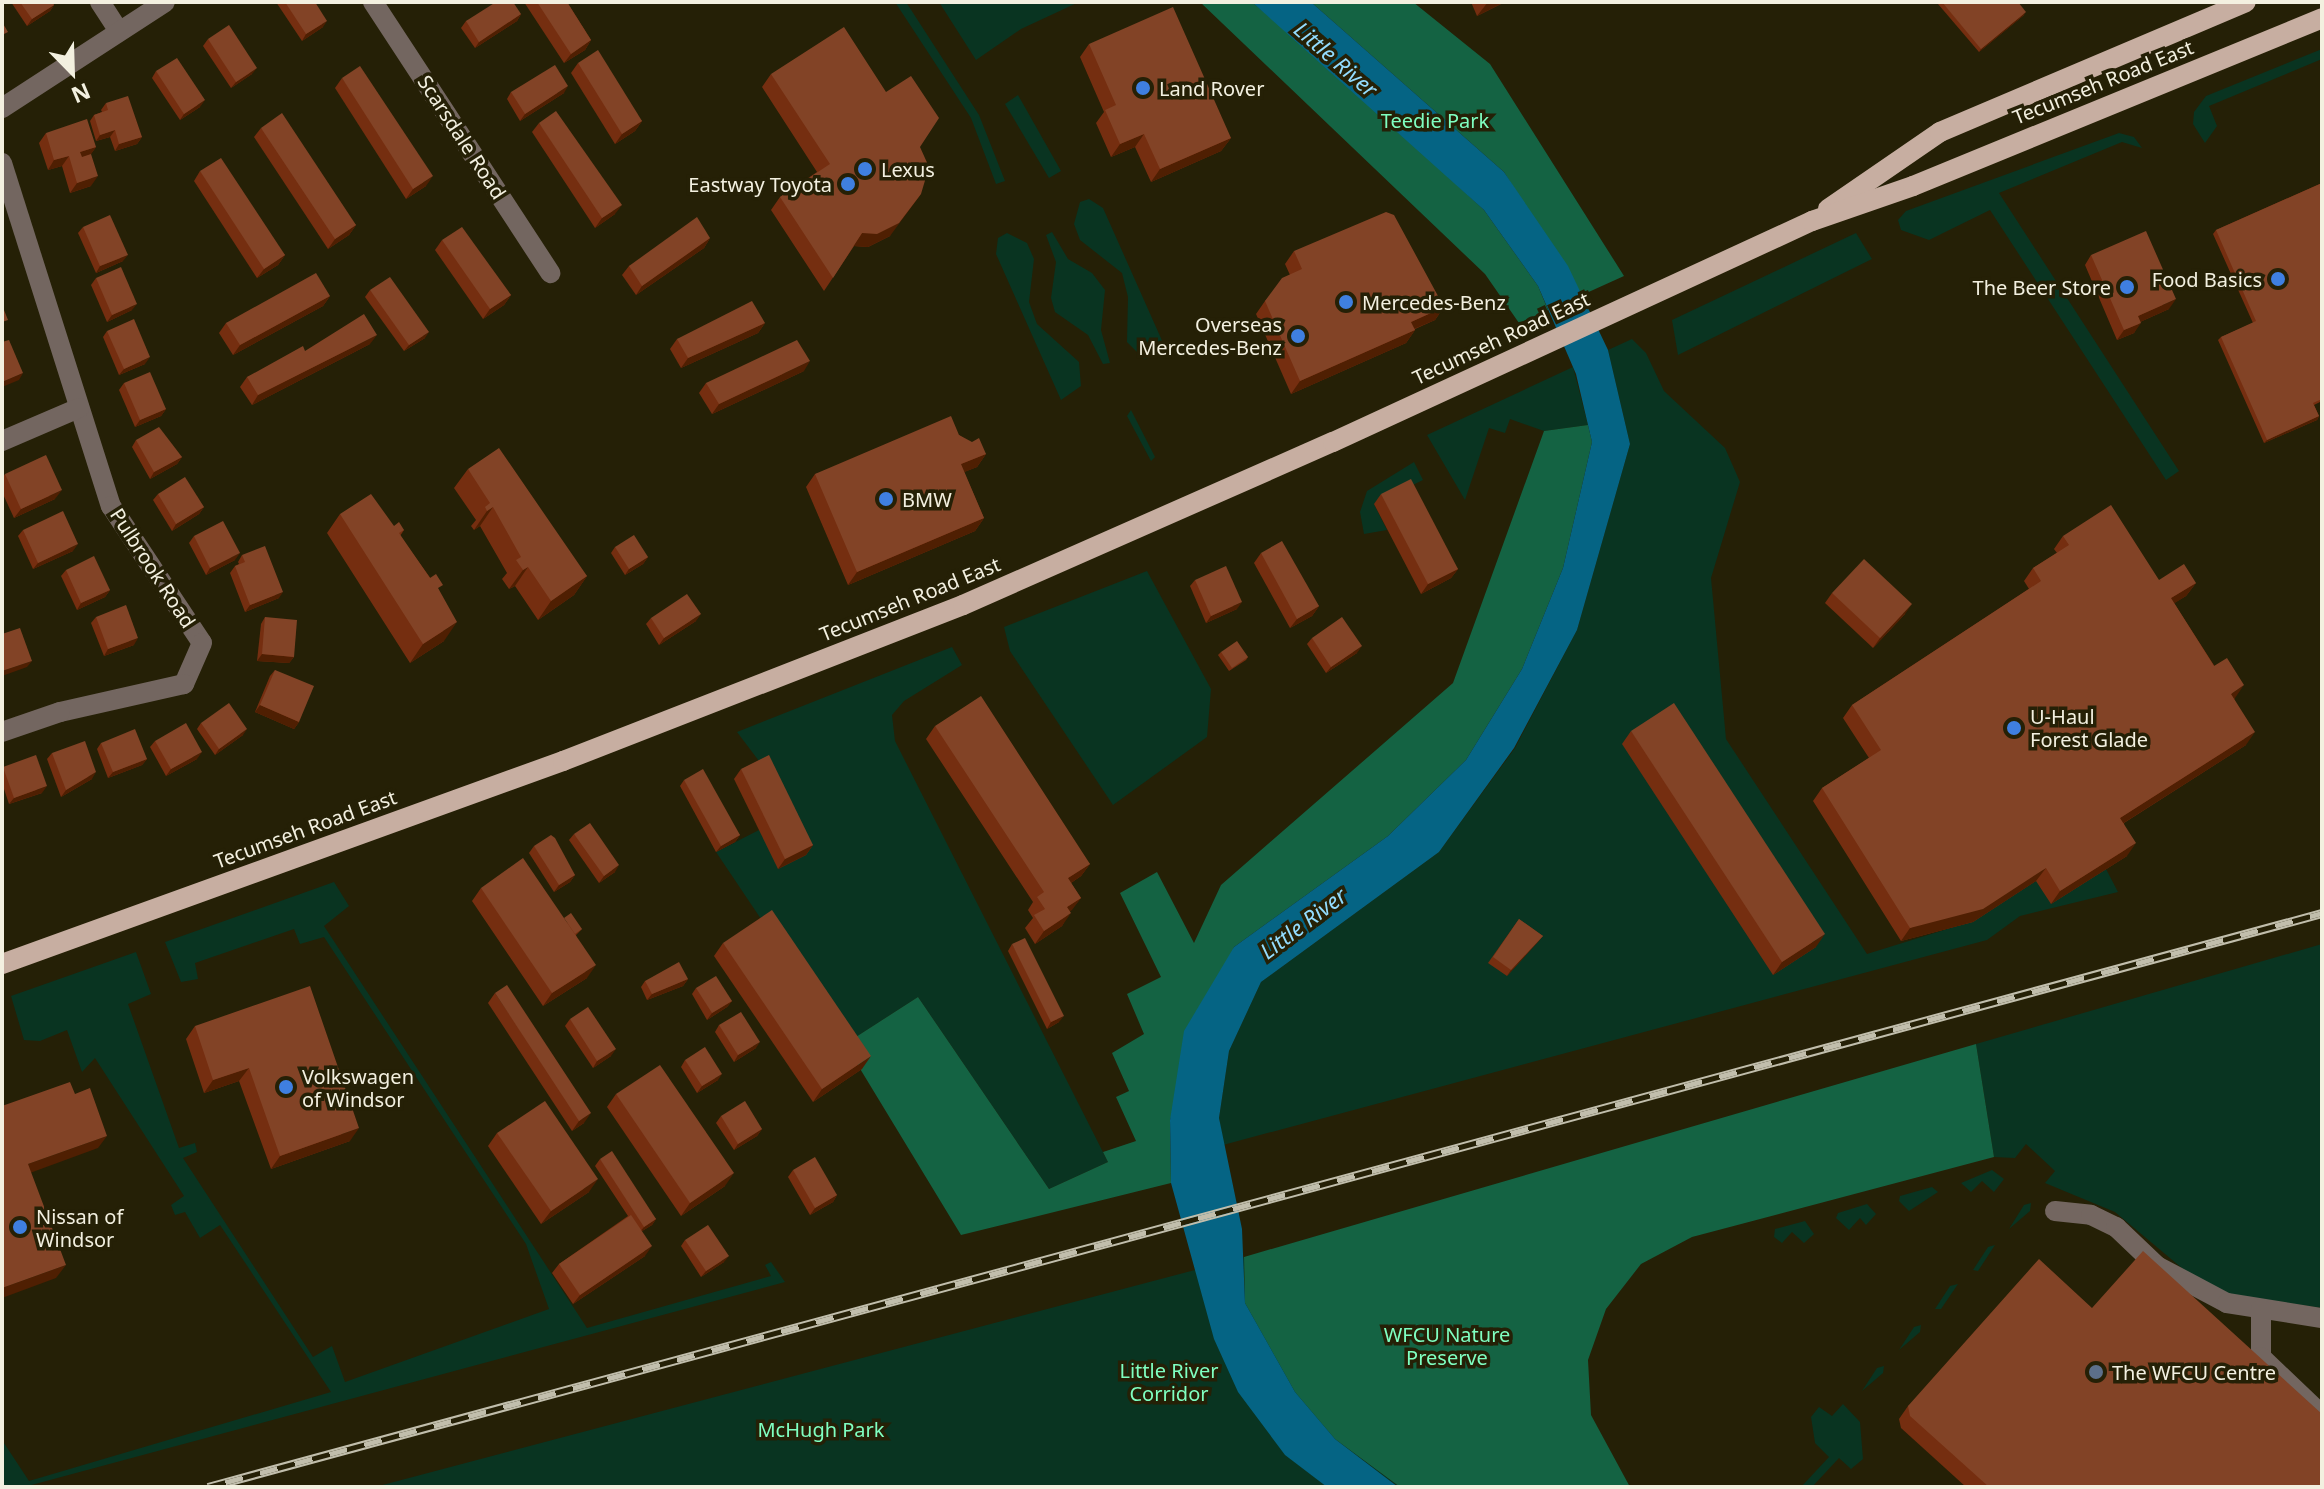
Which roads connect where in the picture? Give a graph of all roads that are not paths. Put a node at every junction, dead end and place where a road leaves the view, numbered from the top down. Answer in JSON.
{"nodes":[{"id":1,"x":100,"y":2,"type":"edge"},
{"id":2,"x":165,"y":2,"type":"edge"},
{"id":3,"x":373,"y":2,"type":"edge"},
{"id":4,"x":2246,"y":2,"type":"edge"},
{"id":5,"x":2322,"y":18,"type":"edge"},
{"id":6,"x":119,"y":31,"type":"junction"},
{"id":7,"x":2,"y":108,"type":"edge"},
{"id":8,"x":2,"y":163,"type":"edge"},
{"id":9,"x":1812,"y":221,"type":"junction"},
{"id":10,"x":550,"y":273,"type":"dead end"},
{"id":11,"x":79,"y":408,"type":"junction"},
{"id":12,"x":2,"y":441,"type":"edge"},
{"id":13,"x":2,"y":732,"type":"edge"},
{"id":14,"x":2,"y":964,"type":"edge"},
{"id":15,"x":2055,"y":1211,"type":"dead end"},
{"id":16,"x":2261,"y":1309,"type":"junction"},
{"id":17,"x":2322,"y":1318,"type":"edge"},
{"id":18,"x":2322,"y":1415,"type":"edge"}],
"edges":[{"from":1,"to":6,"type":"street"},
{"from":2,"to":6,"type":"street"},
{"from":3,"to":10,"type":"street","name":"Scarsdale Road"},
{"from":4,"to":9,"type":"main road","name":"Tecumseh Road East"},
{"from":5,"to":9,"type":"main road","name":"Tecumseh Road East"},
{"from":6,"to":7,"type":"street"},
{"from":8,"to":11,"type":"street","name":"Pulbrook Road"},
{"from":9,"to":14,"type":"main road","name":"Tecumseh Road East"},
{"from":11,"to":12,"type":"street"},
{"from":11,"to":13,"type":"street","name":"Pulbrook Road"},
{"from":15,"to":16,"type":"street"},
{"from":16,"to":17,"type":"street"},
{"from":16,"to":18,"type":"street"}]}
